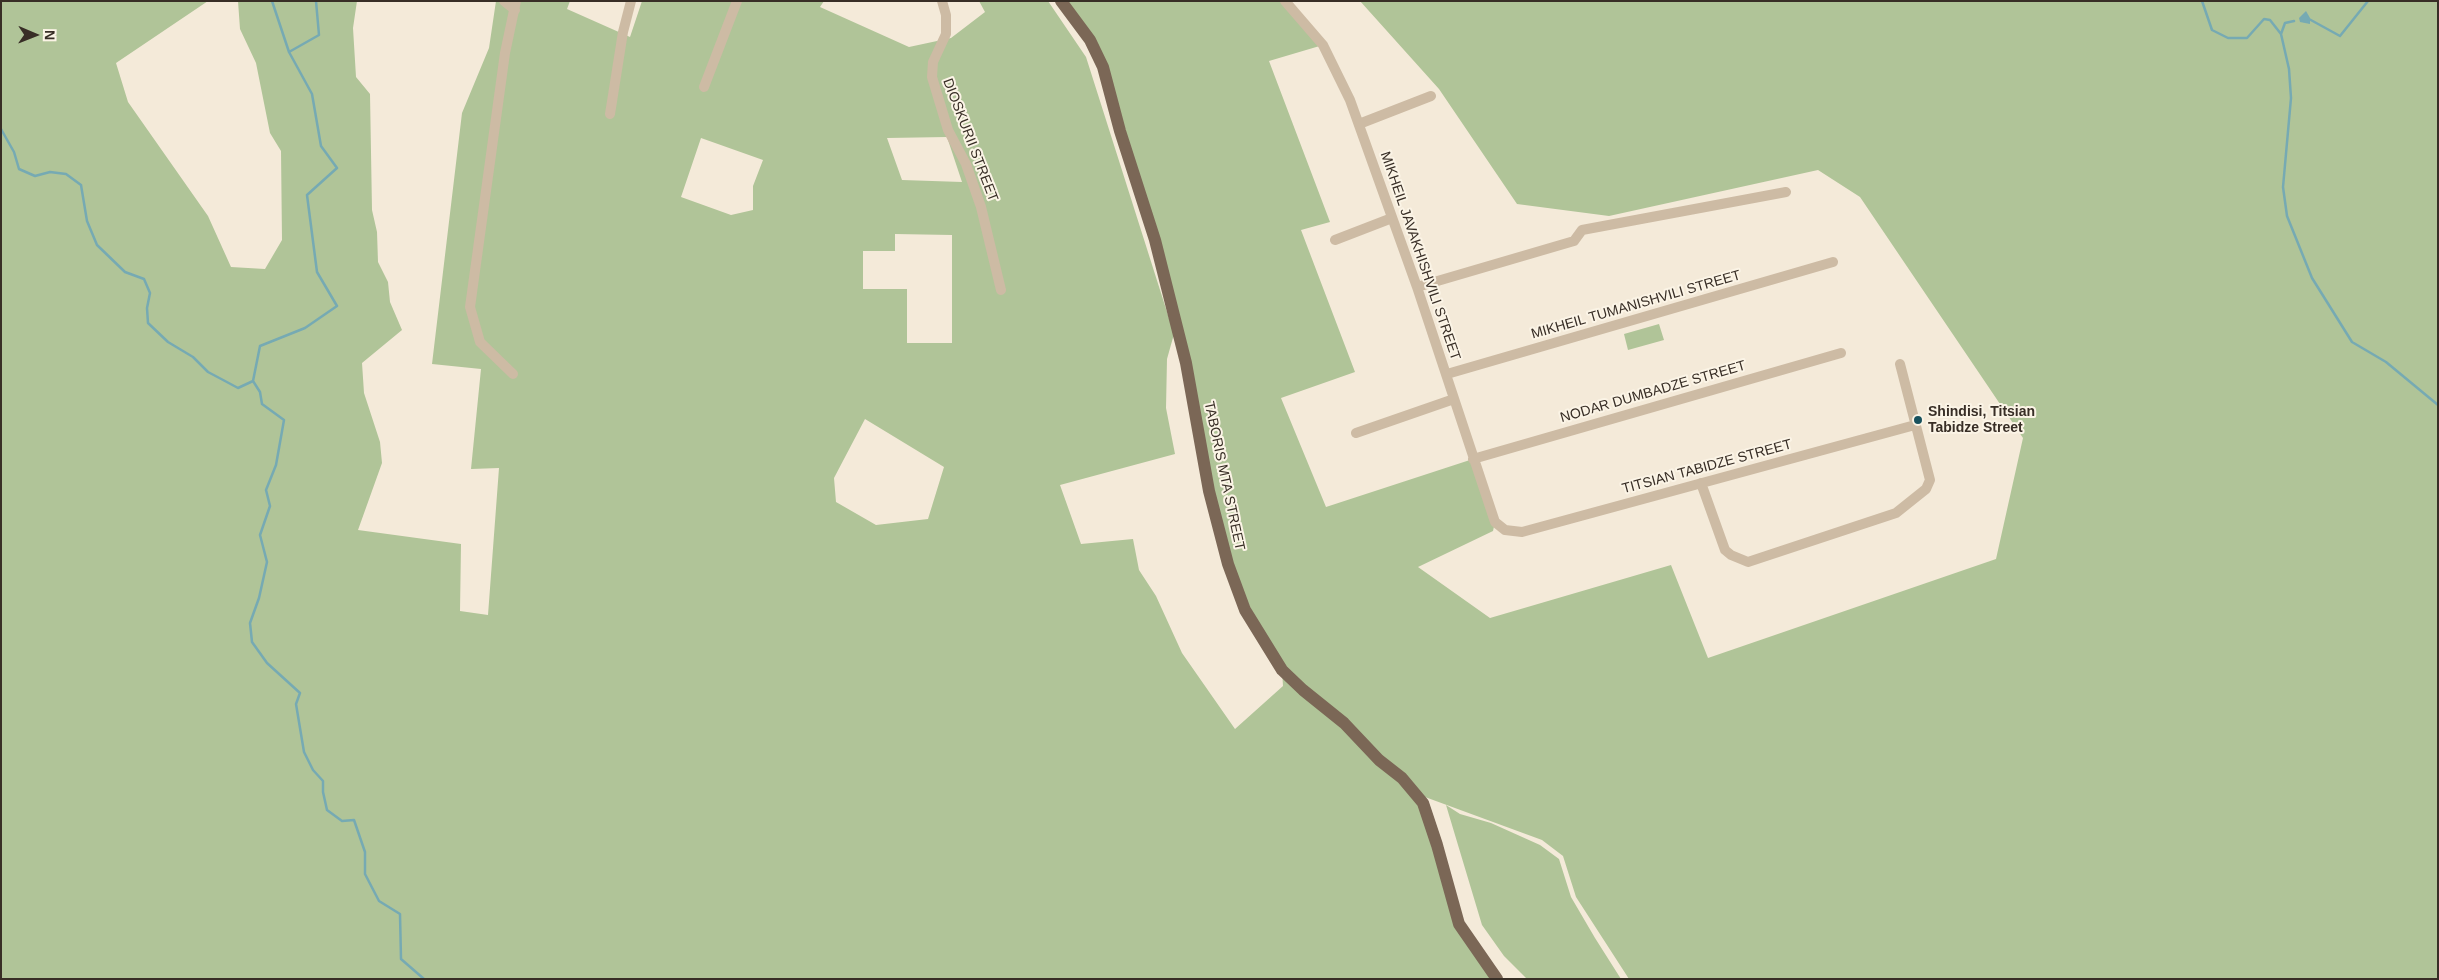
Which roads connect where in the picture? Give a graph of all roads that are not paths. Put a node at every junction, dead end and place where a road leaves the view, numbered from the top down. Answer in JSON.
{"nodes":[{"id":1,"x":504,"y":1,"type":"edge"},
{"id":2,"x":631,"y":1,"type":"edge"},
{"id":3,"x":737,"y":1,"type":"edge"},
{"id":4,"x":942,"y":1,"type":"edge"},
{"id":5,"x":1061,"y":1,"type":"edge"},
{"id":6,"x":1284,"y":1,"type":"edge"},
{"id":7,"x":516,"y":6,"type":"edge"},
{"id":8,"x":704,"y":87,"type":"dead end"},
{"id":9,"x":1431,"y":96,"type":"dead end"},
{"id":10,"x":610,"y":114,"type":"dead end"},
{"id":11,"x":1359,"y":124,"type":"junction"},
{"id":12,"x":1786,"y":192,"type":"dead end"},
{"id":13,"x":1392,"y":218,"type":"junction"},
{"id":14,"x":1335,"y":240,"type":"dead end"},
{"id":15,"x":1834,"y":262,"type":"dead end"},
{"id":16,"x":1417,"y":287,"type":"junction"},
{"id":17,"x":1001,"y":290,"type":"dead end"},
{"id":18,"x":1841,"y":353,"type":"dead end"},
{"id":19,"x":1900,"y":364,"type":"dead end"},
{"id":20,"x":513,"y":374,"type":"dead end"},
{"id":21,"x":1447,"y":374,"type":"junction"},
{"id":22,"x":1454,"y":399,"type":"junction"},
{"id":23,"x":1915,"y":425,"type":"junction"},
{"id":24,"x":1356,"y":433,"type":"dead end"},
{"id":25,"x":1473,"y":458,"type":"junction"},
{"id":26,"x":1701,"y":483,"type":"junction"},
{"id":27,"x":1505,"y":530,"type":"joint"},
{"id":28,"x":1497,"y":979,"type":"edge"}],
"edges":[{"from":1,"to":7,"type":"street"},
{"from":2,"to":10,"type":"street"},
{"from":3,"to":8,"type":"street"},
{"from":4,"to":17,"type":"street","name":"DIOSKURII STREET"},
{"from":5,"to":28,"type":"main road","name":"TABORIS MTA STREET"},
{"from":6,"to":11,"type":"street","name":"MIKHEIL JAVAKHISHVILI STREET"},
{"from":7,"to":20,"type":"street"},
{"from":9,"to":11,"type":"street"},
{"from":11,"to":13,"type":"street","name":"MIKHEIL JAVAKHISHVILI STREET"},
{"from":12,"to":16,"type":"street"},
{"from":13,"to":14,"type":"street"},
{"from":13,"to":16,"type":"street","name":"MIKHEIL JAVAKHISHVILI STREET"},
{"from":15,"to":21,"type":"street","name":"MIKHEIL TUMANISHVILI STREET"},
{"from":16,"to":21,"type":"street","name":"MIKHEIL JAVAKHISHVILI STREET"},
{"from":18,"to":25,"type":"street","name":"NODAR DUMBADZE STREET"},
{"from":19,"to":23,"type":"street"},
{"from":21,"to":22,"type":"street","name":"MIKHEIL JAVAKHISHVILI STREET"},
{"from":22,"to":24,"type":"street"},
{"from":22,"to":25,"type":"street","name":"MIKHEIL JAVAKHISHVILI STREET"},
{"from":23,"to":26,"type":"street","name":"TITSIAN TABIDZE STREET"},
{"from":23,"to":26,"type":"street"},
{"from":25,"to":27,"type":"street","name":"MIKHEIL JAVAKHISHVILI STREET"},
{"from":26,"to":27,"type":"street","name":"TITSIAN TABIDZE STREET"}]}
